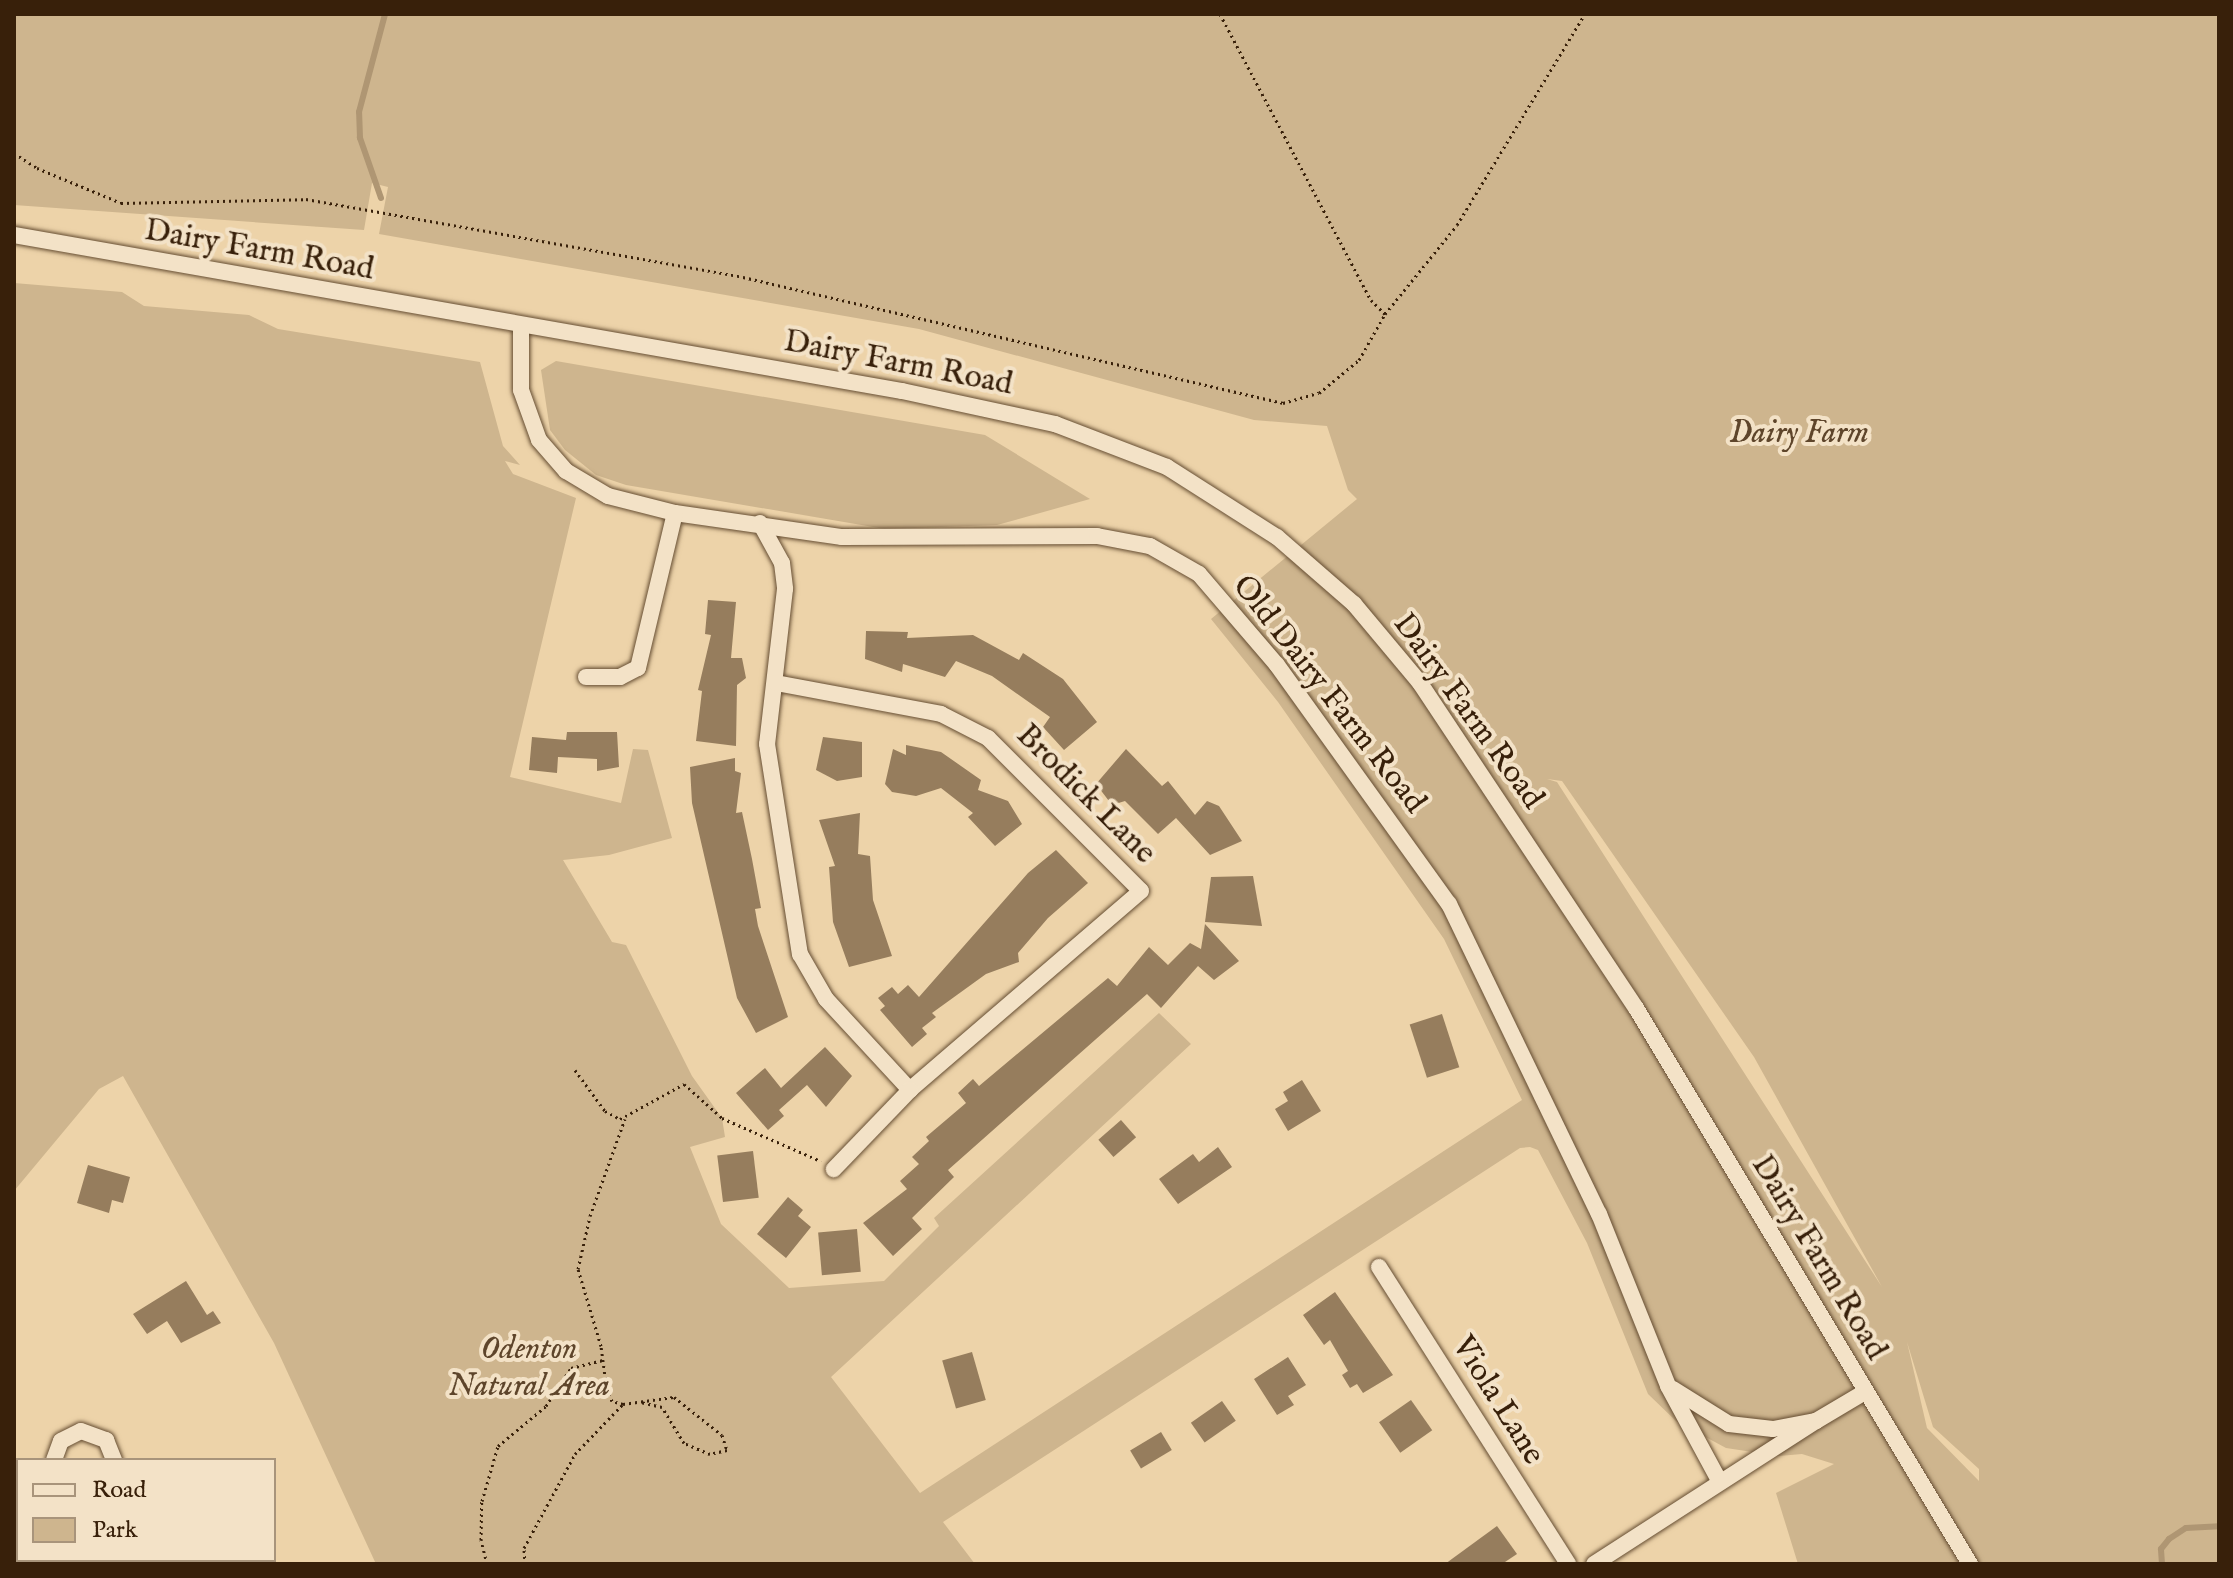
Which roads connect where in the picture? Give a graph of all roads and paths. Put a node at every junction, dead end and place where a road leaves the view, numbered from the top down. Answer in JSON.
{"nodes":[{"id":1,"x":1220,"y":14,"type":"edge"},
{"id":2,"x":1585,"y":14,"type":"edge"},
{"id":3,"x":14,"y":153,"type":"edge"},
{"id":4,"x":14,"y":235,"type":"edge"},
{"id":5,"x":1385,"y":314,"type":"junction"},
{"id":6,"x":521,"y":325,"type":"junction"},
{"id":7,"x":675,"y":513,"type":"junction"},
{"id":8,"x":760,"y":523,"type":"junction"},
{"id":9,"x":586,"y":677,"type":"dead end"},
{"id":10,"x":776,"y":683,"type":"junction"},
{"id":11,"x":575,"y":1070,"type":"dead end"},
{"id":12,"x":910,"y":1090,"type":"junction"},
{"id":13,"x":625,"y":1122,"type":"junction"},
{"id":14,"x":834,"y":1169,"type":"joint"},
{"id":15,"x":1379,"y":1267,"type":"dead end"},
{"id":16,"x":604,"y":1360,"type":"junction"},
{"id":17,"x":1668,"y":1386,"type":"junction"},
{"id":18,"x":1865,"y":1392,"type":"junction"},
{"id":19,"x":640,"y":1402,"type":"junction"},
{"id":20,"x":623,"y":1404,"type":"junction"},
{"id":21,"x":1816,"y":1421,"type":"junction"},
{"id":22,"x":55,"y":1458,"type":"edge"},
{"id":23,"x":113,"y":1458,"type":"edge"},
{"id":24,"x":1720,"y":1482,"type":"junction"},
{"id":25,"x":487,"y":1564,"type":"edge"},
{"id":26,"x":525,"y":1564,"type":"edge"},
{"id":27,"x":1568,"y":1564,"type":"edge"},
{"id":28,"x":1594,"y":1564,"type":"edge"},
{"id":29,"x":1970,"y":1564,"type":"edge"}],
"edges":[{"from":1,"to":5,"type":"path"},
{"from":2,"to":5,"type":"path"},
{"from":3,"to":5,"type":"path"},
{"from":4,"to":6,"type":"street","name":"Dairy Farm Road"},
{"from":6,"to":7,"type":"street","name":"Old Dairy Farm Road"},
{"from":6,"to":18,"type":"street","name":"Dairy Farm Road"},
{"from":7,"to":8,"type":"street","name":"Old Dairy Farm Road"},
{"from":7,"to":9,"type":"street"},
{"from":8,"to":10,"type":"street"},
{"from":8,"to":17,"type":"street","name":"Old Dairy Farm Road"},
{"from":10,"to":12,"type":"street"},
{"from":10,"to":12,"type":"street","name":"Brodick Lane"},
{"from":11,"to":13,"type":"path"},
{"from":12,"to":14,"type":"street","name":"Brodick Lane"},
{"from":13,"to":14,"type":"path"},
{"from":13,"to":16,"type":"path"},
{"from":15,"to":27,"type":"street","name":"Viola Lane"},
{"from":16,"to":20,"type":"path"},
{"from":16,"to":25,"type":"path"},
{"from":17,"to":21,"type":"street"},
{"from":17,"to":24,"type":"street","name":"Old Dairy Farm Road"},
{"from":18,"to":21,"type":"street"},
{"from":18,"to":29,"type":"street","name":"Dairy Farm Road"},
{"from":19,"to":19,"type":"path"},
{"from":19,"to":20,"type":"path"},
{"from":20,"to":26,"type":"path"},
{"from":21,"to":24,"type":"street"},
{"from":22,"to":23,"type":"street"},
{"from":24,"to":28,"type":"street"}]}
